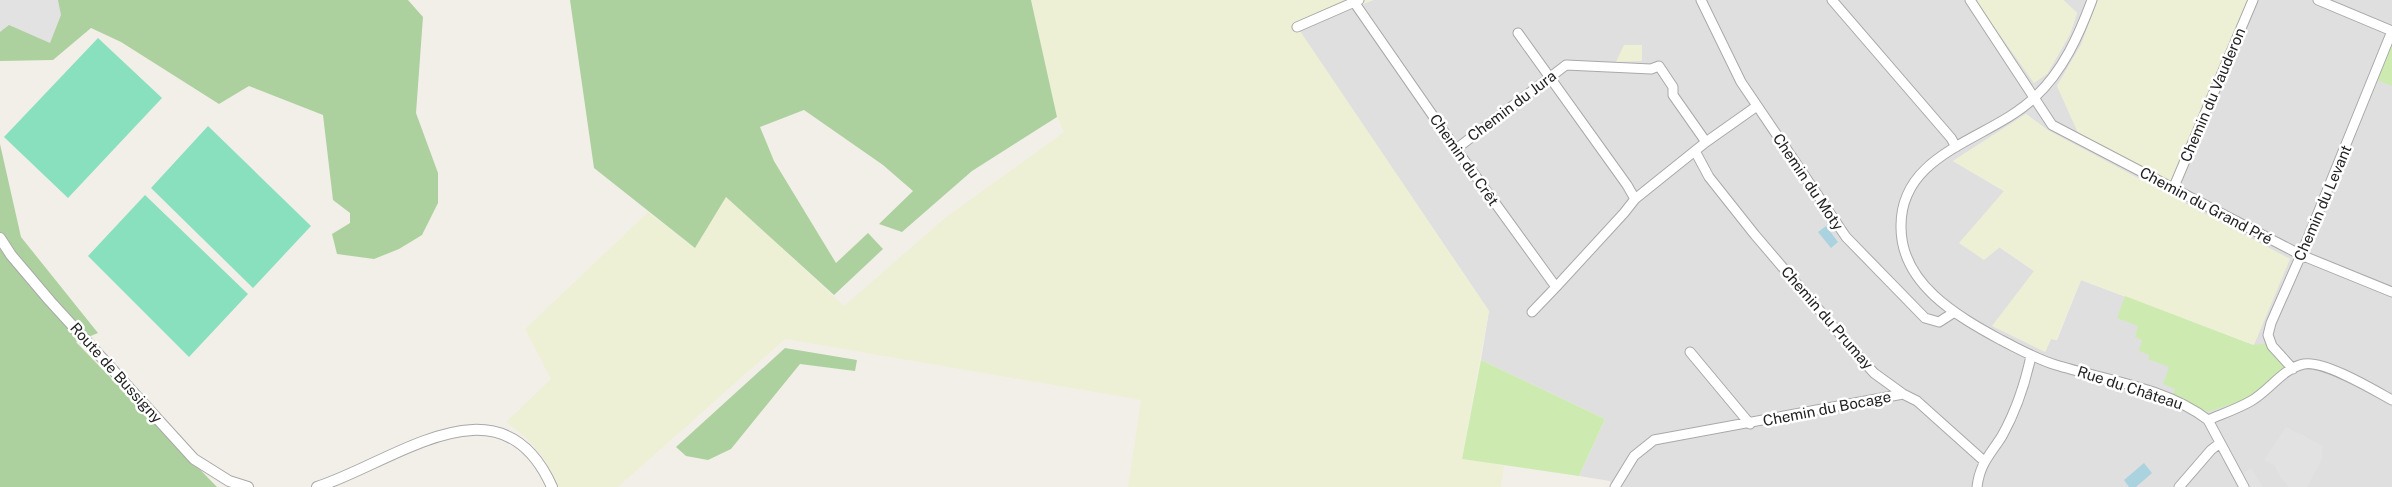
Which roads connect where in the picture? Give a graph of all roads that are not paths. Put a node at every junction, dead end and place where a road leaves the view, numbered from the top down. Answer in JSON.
{"nodes":[{"id":1,"x":1701,"y":0,"type":"edge"},
{"id":2,"x":1832,"y":0,"type":"edge"},
{"id":3,"x":1970,"y":0,"type":"edge"},
{"id":4,"x":2092,"y":0,"type":"edge"},
{"id":5,"x":2253,"y":0,"type":"edge"},
{"id":6,"x":2318,"y":0,"type":"edge"},
{"id":7,"x":1356,"y":1,"type":"edge"},
{"id":8,"x":1297,"y":27,"type":"dead end"},
{"id":9,"x":2392,"y":31,"type":"edge"},
{"id":10,"x":1518,"y":33,"type":"dead end"},
{"id":11,"x":1550,"y":78,"type":"junction"},
{"id":12,"x":2035,"y":98,"type":"junction"},
{"id":13,"x":1757,"y":106,"type":"junction"},
{"id":14,"x":1706,"y":142,"type":"junction"},
{"id":15,"x":1956,"y":147,"type":"junction"},
{"id":16,"x":1456,"y":149,"type":"junction"},
{"id":17,"x":1695,"y":151,"type":"junction"},
{"id":18,"x":2173,"y":189,"type":"junction"},
{"id":19,"x":1635,"y":199,"type":"junction"},
{"id":20,"x":0,"y":238,"type":"edge"},
{"id":21,"x":2301,"y":255,"type":"junction"},
{"id":22,"x":1556,"y":287,"type":"junction"},
{"id":23,"x":2392,"y":292,"type":"edge"},
{"id":24,"x":1532,"y":312,"type":"dead end"},
{"id":25,"x":1953,"y":313,"type":"junction"},
{"id":26,"x":1690,"y":352,"type":"dead end"},
{"id":27,"x":2031,"y":356,"type":"junction"},
{"id":28,"x":2293,"y":369,"type":"junction"},
{"id":29,"x":1903,"y":394,"type":"junction"},
{"id":30,"x":2392,"y":400,"type":"edge"},
{"id":31,"x":2208,"y":420,"type":"junction"},
{"id":32,"x":1750,"y":424,"type":"junction"},
{"id":33,"x":2220,"y":444,"type":"junction"},
{"id":34,"x":1984,"y":461,"type":"junction"},
{"id":35,"x":248,"y":487,"type":"edge"},
{"id":36,"x":317,"y":487,"type":"edge"},
{"id":37,"x":552,"y":487,"type":"edge"},
{"id":38,"x":1615,"y":487,"type":"edge"},
{"id":39,"x":1977,"y":487,"type":"edge"},
{"id":40,"x":2178,"y":487,"type":"edge"},
{"id":41,"x":2244,"y":487,"type":"edge"}],
"edges":[{"from":1,"to":13,"type":"street","name":"Chemin du Moty"},
{"from":2,"to":15,"type":"street"},
{"from":3,"to":12,"type":"street","name":"Chemin du Grand Pré"},
{"from":4,"to":12,"type":"street","name":"Rue du Château"},
{"from":5,"to":18,"type":"street","name":"Chemin du Vauderon"},
{"from":6,"to":9,"type":"street"},
{"from":7,"to":8,"type":"street"},
{"from":7,"to":16,"type":"street","name":"Chemin du Crêt"},
{"from":9,"to":21,"type":"street","name":"Chemin du Levant"},
{"from":10,"to":11,"type":"street"},
{"from":11,"to":14,"type":"street","name":"Chemin du Jura"},
{"from":11,"to":16,"type":"street","name":"Chemin du Jura"},
{"from":11,"to":19,"type":"street"},
{"from":12,"to":15,"type":"street","name":"Rue du Château"},
{"from":12,"to":18,"type":"street","name":"Chemin du Grand Pré"},
{"from":13,"to":14,"type":"street"},
{"from":13,"to":25,"type":"street","name":"Chemin du Moty"},
{"from":14,"to":17,"type":"street"},
{"from":15,"to":25,"type":"street","name":"Rue du Château"},
{"from":16,"to":22,"type":"street","name":"Chemin du Crêt"},
{"from":17,"to":19,"type":"street"},
{"from":17,"to":29,"type":"street","name":"Chemin du Prumay"},
{"from":18,"to":21,"type":"street","name":"Chemin du Grand Pré"},
{"from":19,"to":22,"type":"street"},
{"from":20,"to":35,"type":"street","name":"Route de Bussigny"},
{"from":21,"to":23,"type":"street","name":"Chemin du Grand Pré"},
{"from":21,"to":28,"type":"street","name":"Chemin du Levant"},
{"from":22,"to":24,"type":"street"},
{"from":25,"to":27,"type":"street","name":"Rue du Château"},
{"from":26,"to":32,"type":"street","name":"Chemin du Bocage"},
{"from":27,"to":31,"type":"street","name":"Rue du Château"},
{"from":27,"to":34,"type":"street"},
{"from":28,"to":30,"type":"street"},
{"from":28,"to":31,"type":"street"},
{"from":29,"to":32,"type":"street","name":"Chemin du Bocage"},
{"from":29,"to":34,"type":"street","name":"Chemin du Prumay"},
{"from":31,"to":33,"type":"street"},
{"from":32,"to":38,"type":"street","name":"Chemin du Bocage"},
{"from":33,"to":40,"type":"street"},
{"from":33,"to":41,"type":"street"},
{"from":34,"to":39,"type":"street"},
{"from":36,"to":37,"type":"street"}]}
